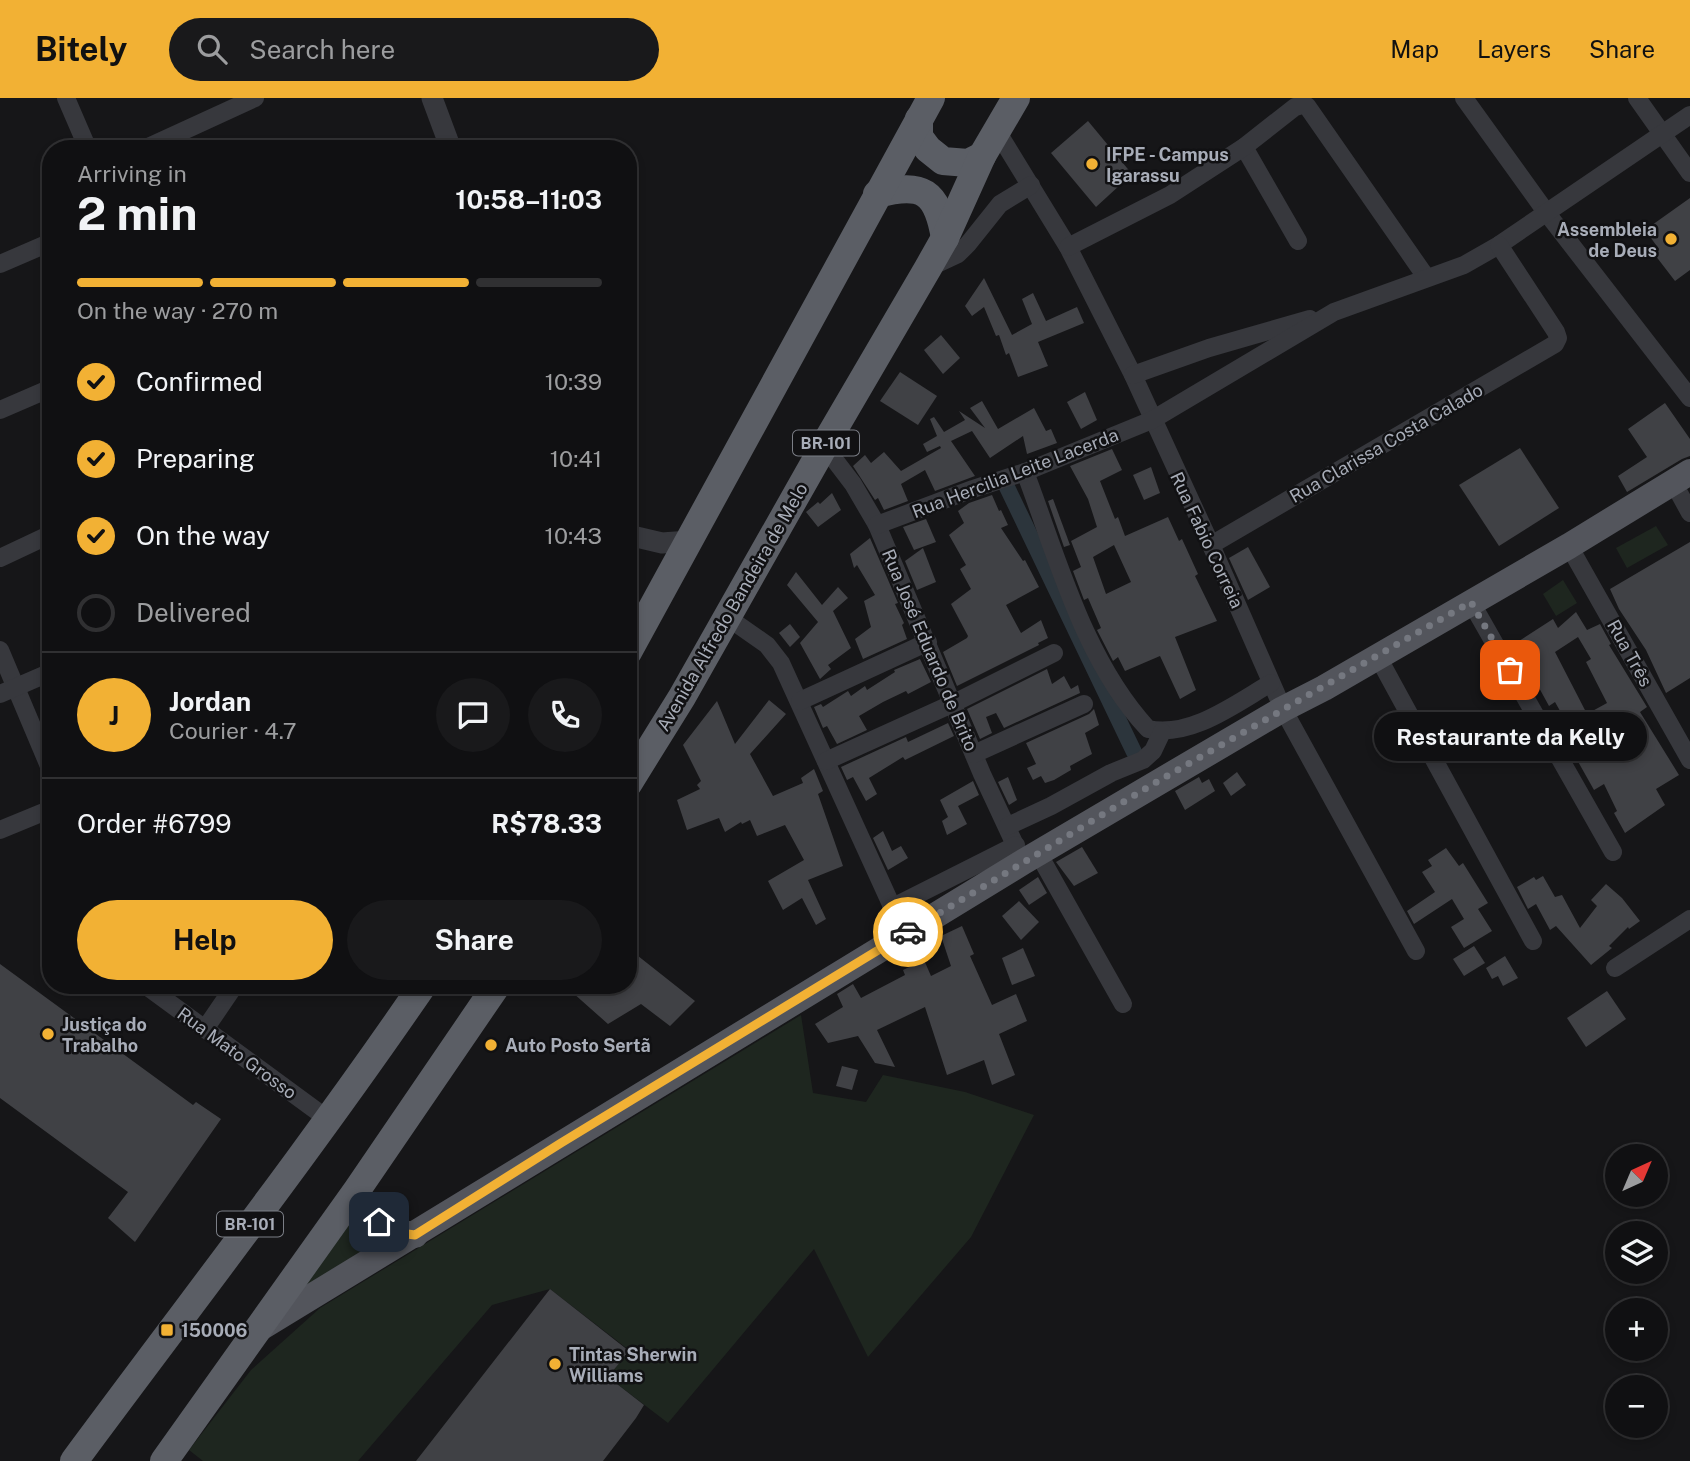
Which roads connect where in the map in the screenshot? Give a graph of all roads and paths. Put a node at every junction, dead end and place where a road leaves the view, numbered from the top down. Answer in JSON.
{"nodes":[{"id":1,"x":66,"y":98,"type":"edge"},
{"id":2,"x":255,"y":98,"type":"edge"},
{"id":3,"x":432,"y":98,"type":"edge"},
{"id":4,"x":1016,"y":98,"type":"edge"},
{"id":5,"x":1464,"y":98,"type":"edge"},
{"id":6,"x":1637,"y":98,"type":"edge"},
{"id":7,"x":925,"y":108,"type":"edge"},
{"id":8,"x":1690,"y":115,"type":"edge"},
{"id":9,"x":997,"y":131,"type":"junction"},
{"id":10,"x":1662,"y":134,"type":"junction"},
{"id":11,"x":84,"y":140,"type":"edge"},
{"id":12,"x":164,"y":140,"type":"edge"},
{"id":13,"x":448,"y":140,"type":"edge"},
{"id":14,"x":1244,"y":147,"type":"junction"},
{"id":15,"x":982,"y":156,"type":"junction"},
{"id":16,"x":1690,"y":173,"type":"edge"},
{"id":17,"x":1031,"y":185,"type":"junction"},
{"id":18,"x":877,"y":194,"type":"junction"},
{"id":19,"x":1546,"y":212,"type":"junction"},
{"id":20,"x":945,"y":238,"type":"junction"},
{"id":21,"x":1298,"y":241,"type":"dead end"},
{"id":22,"x":1499,"y":245,"type":"junction"},
{"id":23,"x":42,"y":246,"type":"edge"},
{"id":24,"x":1069,"y":247,"type":"junction"},
{"id":25,"x":0,"y":264,"type":"edge"},
{"id":26,"x":928,"y":268,"type":"junction"},
{"id":27,"x":1426,"y":277,"type":"junction"},
{"id":28,"x":1334,"y":312,"type":"junction"},
{"id":29,"x":1133,"y":375,"type":"junction"},
{"id":30,"x":42,"y":392,"type":"edge"},
{"id":31,"x":1690,"y":398,"type":"edge"},
{"id":32,"x":0,"y":410,"type":"edge"},
{"id":33,"x":1152,"y":420,"type":"junction"},
{"id":34,"x":824,"y":446,"type":"junction"},
{"id":35,"x":1025,"y":472,"type":"junction"},
{"id":36,"x":1681,"y":477,"type":"edge"},
{"id":37,"x":1690,"y":513,"type":"edge"},
{"id":38,"x":877,"y":525,"type":"junction"},
{"id":39,"x":42,"y":538,"type":"edge"},
{"id":40,"x":637,"y":538,"type":"edge"},
{"id":41,"x":689,"y":541,"type":"junction"},
{"id":42,"x":1211,"y":545,"type":"junction"},
{"id":43,"x":1569,"y":546,"type":"junction"},
{"id":44,"x":0,"y":558,"type":"edge"},
{"id":45,"x":1471,"y":602,"type":"junction"},
{"id":46,"x":727,"y":617,"type":"junction"},
{"id":47,"x":637,"y":636,"type":"edge"},
{"id":48,"x":928,"y":642,"type":"junction"},
{"id":49,"x":0,"y":650,"type":"edge"},
{"id":50,"x":1054,"y":653,"type":"dead end"},
{"id":51,"x":1378,"y":657,"type":"junction"},
{"id":52,"x":42,"y":676,"type":"edge"},
{"id":53,"x":1272,"y":683,"type":"junction"},
{"id":54,"x":8,"y":690,"type":"edge"},
{"id":55,"x":800,"y":701,"type":"junction"},
{"id":56,"x":954,"y":703,"type":"junction"},
{"id":57,"x":1084,"y":704,"type":"dead end"},
{"id":58,"x":1283,"y":709,"type":"junction"},
{"id":59,"x":1162,"y":732,"type":"junction"},
{"id":60,"x":42,"y":754,"type":"edge"},
{"id":61,"x":974,"y":754,"type":"junction"},
{"id":62,"x":1690,"y":760,"type":"edge"},
{"id":63,"x":826,"y":761,"type":"junction"},
{"id":64,"x":637,"y":770,"type":"edge"},
{"id":65,"x":42,"y":813,"type":"edge"},
{"id":66,"x":1007,"y":826,"type":"junction"},
{"id":67,"x":0,"y":830,"type":"edge"},
{"id":68,"x":1613,"y":852,"type":"dead end"},
{"id":69,"x":1026,"y":854,"type":"junction"},
{"id":70,"x":891,"y":908,"type":"junction"},
{"id":71,"x":1690,"y":919,"type":"edge"},
{"id":72,"x":905,"y":934,"type":"junction"},
{"id":73,"x":1533,"y":941,"type":"dead end"},
{"id":74,"x":1416,"y":951,"type":"dead end"},
{"id":75,"x":1615,"y":968,"type":"dead end"},
{"id":76,"x":155,"y":994,"type":"edge"},
{"id":77,"x":229,"y":994,"type":"edge"},
{"id":78,"x":418,"y":994,"type":"edge"},
{"id":79,"x":491,"y":994,"type":"edge"},
{"id":80,"x":1123,"y":1004,"type":"dead end"},
{"id":81,"x":205,"y":1028,"type":"junction"},
{"id":82,"x":329,"y":1120,"type":"junction"},
{"id":83,"x":357,"y":1190,"type":"junction"},
{"id":84,"x":415,"y":1235,"type":"junction"},
{"id":85,"x":257,"y":1330,"type":"junction"},
{"id":86,"x":74,"y":1461,"type":"edge"},
{"id":87,"x":164,"y":1461,"type":"edge"}],
"edges":[{"from":1,"to":11,"type":"street"},
{"from":2,"to":12,"type":"street"},
{"from":3,"to":13,"type":"street"},
{"from":4,"to":9,"type":"highway","name":"Avenida Alfredo Bandeira de Melo","number":"BR-101"},
{"from":5,"to":19,"type":"street"},
{"from":6,"to":10,"type":"street"},
{"from":7,"to":15,"type":"highway"},
{"from":7,"to":18,"type":"highway"},
{"from":8,"to":10,"type":"street"},
{"from":9,"to":15,"type":"highway","name":"Avenida Alfredo Bandeira de Melo","number":"BR-101"},
{"from":9,"to":17,"type":"street","name":"Rua Fabio Correia"},
{"from":10,"to":16,"type":"street"},
{"from":10,"to":19,"type":"street"},
{"from":14,"to":21,"type":"street"},
{"from":14,"to":24,"type":"street"},
{"from":14,"to":27,"type":"street"},
{"from":15,"to":20,"type":"highway","name":"Avenida Alfredo Bandeira de Melo","number":"BR-101"},
{"from":17,"to":24,"type":"street","name":"Rua Fabio Correia"},
{"from":17,"to":26,"type":"street"},
{"from":18,"to":20,"type":"highway"},
{"from":18,"to":41,"type":"highway"},
{"from":19,"to":22,"type":"street"},
{"from":19,"to":31,"type":"street"},
{"from":20,"to":26,"type":"highway","name":"Avenida Alfredo Bandeira de Melo","number":"BR-101"},
{"from":22,"to":27,"type":"street"},
{"from":22,"to":42,"type":"street","name":"Rua Clarissa Costa Calado"},
{"from":23,"to":25,"type":"street"},
{"from":24,"to":29,"type":"street","name":"Rua Fabio Correia"},
{"from":26,"to":34,"type":"highway","name":"Avenida Alfredo Bandeira de Melo","number":"BR-101"},
{"from":27,"to":28,"type":"street"},
{"from":28,"to":29,"type":"street"},
{"from":28,"to":33,"type":"street","name":"Rua Hercilia Leite Lacerda"},
{"from":29,"to":33,"type":"street","name":"Rua Fabio Correia"},
{"from":30,"to":32,"type":"street"},
{"from":33,"to":35,"type":"street","name":"Rua Hercilia Leite Lacerda"},
{"from":33,"to":42,"type":"street","name":"Rua Fabio Correia"},
{"from":34,"to":38,"type":"street","name":"Rua José Eduardo de Brito"},
{"from":34,"to":46,"type":"highway","name":"Avenida Alfredo Bandeira de Melo","number":"BR-101"},
{"from":35,"to":38,"type":"street","name":"Rua Hercilia Leite Lacerda"},
{"from":35,"to":59,"type":"street"},
{"from":36,"to":37,"type":"street"},
{"from":36,"to":43,"type":"main road"},
{"from":38,"to":48,"type":"street","name":"Rua José Eduardo de Brito"},
{"from":39,"to":44,"type":"street"},
{"from":40,"to":41,"type":"street"},
{"from":41,"to":47,"type":"highway"},
{"from":42,"to":53,"type":"street","name":"Rua Fabio Correia"},
{"from":43,"to":45,"type":"main road"},
{"from":43,"to":62,"type":"street","name":"Rua Três"},
{"from":45,"to":51,"type":"main road"},
{"from":45,"to":68,"type":"street"},
{"from":46,"to":55,"type":"street"},
{"from":46,"to":64,"type":"highway","name":"Avenida Alfredo Bandeira de Melo","number":"BR-101"},
{"from":48,"to":55,"type":"street"},
{"from":48,"to":56,"type":"street","name":"Rua José Eduardo de Brito"},
{"from":49,"to":54,"type":"street"},
{"from":50,"to":56,"type":"street"},
{"from":51,"to":58,"type":"main road"},
{"from":51,"to":73,"type":"street"},
{"from":52,"to":54,"type":"street"},
{"from":53,"to":58,"type":"street","name":"Rua Fabio Correia"},
{"from":53,"to":59,"type":"street"},
{"from":54,"to":60,"type":"street"},
{"from":55,"to":63,"type":"street"},
{"from":56,"to":61,"type":"street","name":"Rua José Eduardo de Brito"},
{"from":56,"to":63,"type":"street"},
{"from":57,"to":61,"type":"street"},
{"from":58,"to":69,"type":"main road"},
{"from":58,"to":74,"type":"street","name":"Rua Fabio Correia"},
{"from":59,"to":66,"type":"street"},
{"from":61,"to":66,"type":"street","name":"Rua José Eduardo de Brito"},
{"from":63,"to":70,"type":"street"},
{"from":65,"to":67,"type":"street"},
{"from":66,"to":69,"type":"street","name":"Rua José Eduardo de Brito"},
{"from":69,"to":70,"type":"street"},
{"from":69,"to":72,"type":"main road"},
{"from":69,"to":80,"type":"street","name":"Rua José Eduardo de Brito"},
{"from":70,"to":72,"type":"street"},
{"from":71,"to":75,"type":"street"},
{"from":72,"to":84,"type":"main road"},
{"from":76,"to":81,"type":"street","name":"Rua Mato Grosso"},
{"from":77,"to":81,"type":"street"},
{"from":78,"to":82,"type":"highway","number":"BR-101"},
{"from":79,"to":83,"type":"highway"},
{"from":81,"to":82,"type":"street","name":"Rua Mato Grosso"},
{"from":82,"to":86,"type":"highway","number":"BR-101"},
{"from":83,"to":84,"type":"main road"},
{"from":83,"to":85,"type":"highway"},
{"from":84,"to":85,"type":"main road"},
{"from":85,"to":87,"type":"highway"}]}
